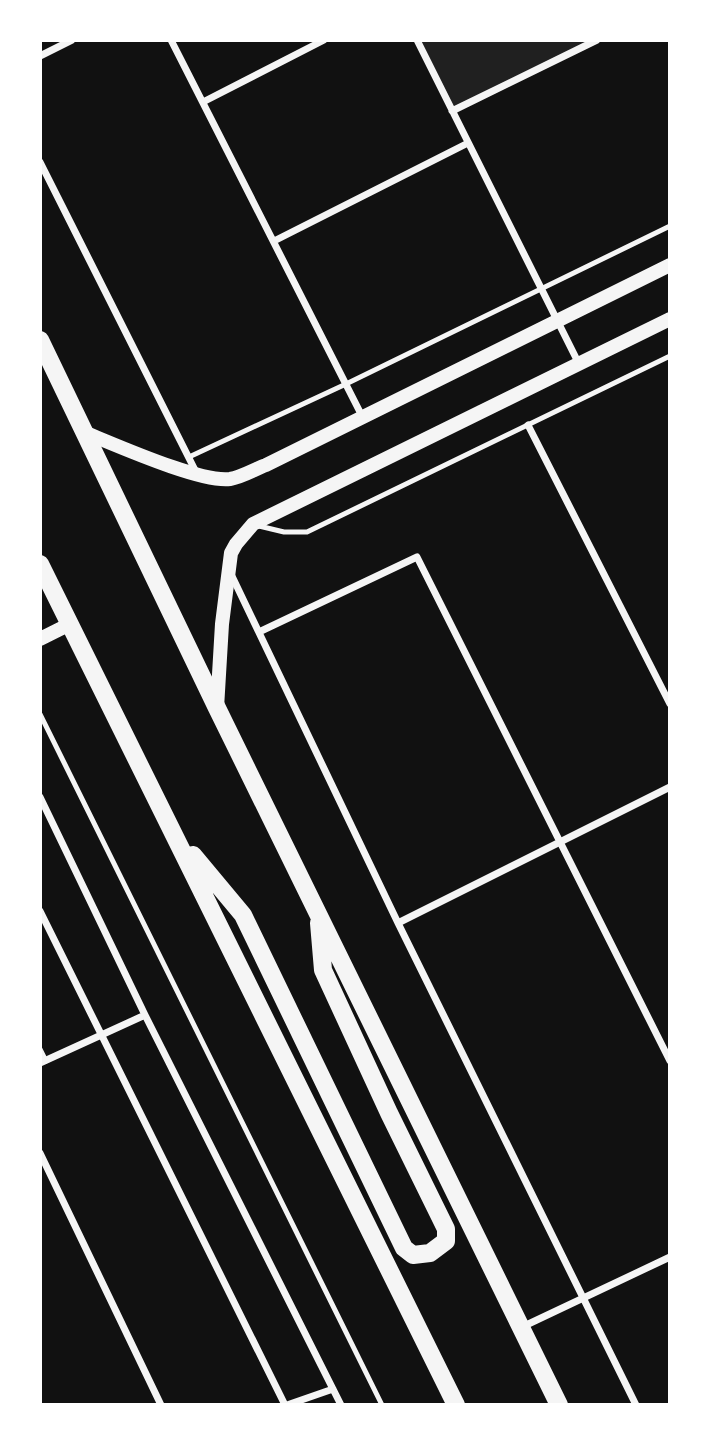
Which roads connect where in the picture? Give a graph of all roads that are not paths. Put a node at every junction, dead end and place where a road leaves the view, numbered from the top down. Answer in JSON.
{"nodes":[{"id":1,"x":72,"y":40,"type":"edge"},
{"id":2,"x":171,"y":40,"type":"edge"},
{"id":3,"x":324,"y":40,"type":"edge"},
{"id":4,"x":417,"y":40,"type":"edge"},
{"id":5,"x":597,"y":40,"type":"edge"},
{"id":6,"x":40,"y":56,"type":"edge"},
{"id":7,"x":203,"y":102,"type":"junction"},
{"id":8,"x":452,"y":111,"type":"junction"},
{"id":9,"x":468,"y":143,"type":"junction"},
{"id":10,"x":40,"y":162,"type":"edge"},
{"id":11,"x":670,"y":226,"type":"edge"},
{"id":12,"x":274,"y":241,"type":"junction"},
{"id":13,"x":670,"y":265,"type":"edge"},
{"id":14,"x":542,"y":289,"type":"junction"},
{"id":15,"x":670,"y":319,"type":"edge"},
{"id":16,"x":557,"y":320,"type":"junction"},
{"id":17,"x":40,"y":340,"type":"edge"},
{"id":18,"x":670,"y":356,"type":"edge"},
{"id":19,"x":579,"y":364,"type":"junction"},
{"id":20,"x":346,"y":384,"type":"junction"},
{"id":21,"x":362,"y":416,"type":"junction"},
{"id":22,"x":528,"y":425,"type":"junction"},
{"id":23,"x":86,"y":433,"type":"junction"},
{"id":24,"x":189,"y":457,"type":"junction"},
{"id":25,"x":197,"y":474,"type":"junction"},
{"id":26,"x":253,"y":524,"type":"junction"},
{"id":27,"x":40,"y":564,"type":"edge"},
{"id":28,"x":228,"y":567,"type":"junction"},
{"id":29,"x":70,"y":624,"type":"junction"},
{"id":30,"x":260,"y":632,"type":"junction"},
{"id":31,"x":40,"y":639,"type":"edge"},
{"id":32,"x":670,"y":704,"type":"edge"},
{"id":33,"x":217,"y":708,"type":"junction"},
{"id":34,"x":40,"y":714,"type":"edge"},
{"id":35,"x":670,"y":787,"type":"edge"},
{"id":36,"x":40,"y":797,"type":"edge"},
{"id":37,"x":173,"y":830,"type":"junction"},
{"id":38,"x":560,"y":842,"type":"junction"},
{"id":39,"x":317,"y":910,"type":"junction"},
{"id":40,"x":40,"y":911,"type":"edge"},
{"id":41,"x":398,"y":923,"type":"junction"},
{"id":42,"x":145,"y":1015,"type":"junction"},
{"id":43,"x":101,"y":1034,"type":"junction"},
{"id":44,"x":40,"y":1049,"type":"edge"},
{"id":45,"x":670,"y":1061,"type":"edge"},
{"id":46,"x":43,"y":1062,"type":"edge"},
{"id":47,"x":40,"y":1153,"type":"edge"},
{"id":48,"x":670,"y":1257,"type":"edge"},
{"id":49,"x":583,"y":1298,"type":"junction"},
{"id":50,"x":521,"y":1328,"type":"junction"},
{"id":51,"x":333,"y":1389,"type":"junction"},
{"id":52,"x":162,"y":1405,"type":"edge"},
{"id":53,"x":286,"y":1405,"type":"edge"},
{"id":54,"x":341,"y":1405,"type":"edge"},
{"id":55,"x":383,"y":1405,"type":"edge"},
{"id":56,"x":456,"y":1405,"type":"edge"},
{"id":57,"x":559,"y":1405,"type":"edge"},
{"id":58,"x":636,"y":1405,"type":"edge"}],
"edges":[{"from":1,"to":6,"type":"street"},
{"from":2,"to":7,"type":"street"},
{"from":3,"to":7,"type":"street"},
{"from":4,"to":8,"type":"street"},
{"from":5,"to":8,"type":"street"},
{"from":7,"to":12,"type":"street"},
{"from":8,"to":9,"type":"street"},
{"from":9,"to":12,"type":"street"},
{"from":9,"to":14,"type":"street"},
{"from":10,"to":24,"type":"street"},
{"from":11,"to":14,"type":"lane"},
{"from":12,"to":20,"type":"street"},
{"from":13,"to":16,"type":"main road"},
{"from":14,"to":16,"type":"street"},
{"from":14,"to":20,"type":"lane"},
{"from":15,"to":19,"type":"main road"},
{"from":16,"to":19,"type":"street"},
{"from":16,"to":21,"type":"main road"},
{"from":17,"to":23,"type":"main road"},
{"from":18,"to":22,"type":"lane"},
{"from":19,"to":26,"type":"main road"},
{"from":20,"to":21,"type":"street"},
{"from":20,"to":24,"type":"lane"},
{"from":21,"to":25,"type":"main road"},
{"from":22,"to":26,"type":"lane"},
{"from":22,"to":32,"type":"street"},
{"from":23,"to":25,"type":"main road"},
{"from":23,"to":33,"type":"main road"},
{"from":24,"to":25,"type":"street"},
{"from":26,"to":28,"type":"main road"},
{"from":27,"to":29,"type":"main road"},
{"from":28,"to":30,"type":"street"},
{"from":28,"to":33,"type":"main road"},
{"from":29,"to":31,"type":"main road"},
{"from":29,"to":37,"type":"main road"},
{"from":30,"to":38,"type":"street"},
{"from":30,"to":41,"type":"street"},
{"from":33,"to":39,"type":"main road"},
{"from":34,"to":55,"type":"lane"},
{"from":35,"to":38,"type":"street"},
{"from":36,"to":42,"type":"street"},
{"from":37,"to":39,"type":"main road"},
{"from":37,"to":56,"type":"main road"},
{"from":38,"to":41,"type":"street"},
{"from":38,"to":45,"type":"street"},
{"from":39,"to":50,"type":"main road"},
{"from":40,"to":43,"type":"street"},
{"from":41,"to":49,"type":"street"},
{"from":42,"to":43,"type":"street"},
{"from":42,"to":51,"type":"street"},
{"from":43,"to":46,"type":"street"},
{"from":43,"to":53,"type":"street"},
{"from":44,"to":46,"type":"lane"},
{"from":47,"to":52,"type":"street"},
{"from":48,"to":49,"type":"street"},
{"from":49,"to":50,"type":"street"},
{"from":49,"to":58,"type":"street"},
{"from":50,"to":57,"type":"main road"},
{"from":51,"to":53,"type":"street"},
{"from":51,"to":54,"type":"street"}]}
